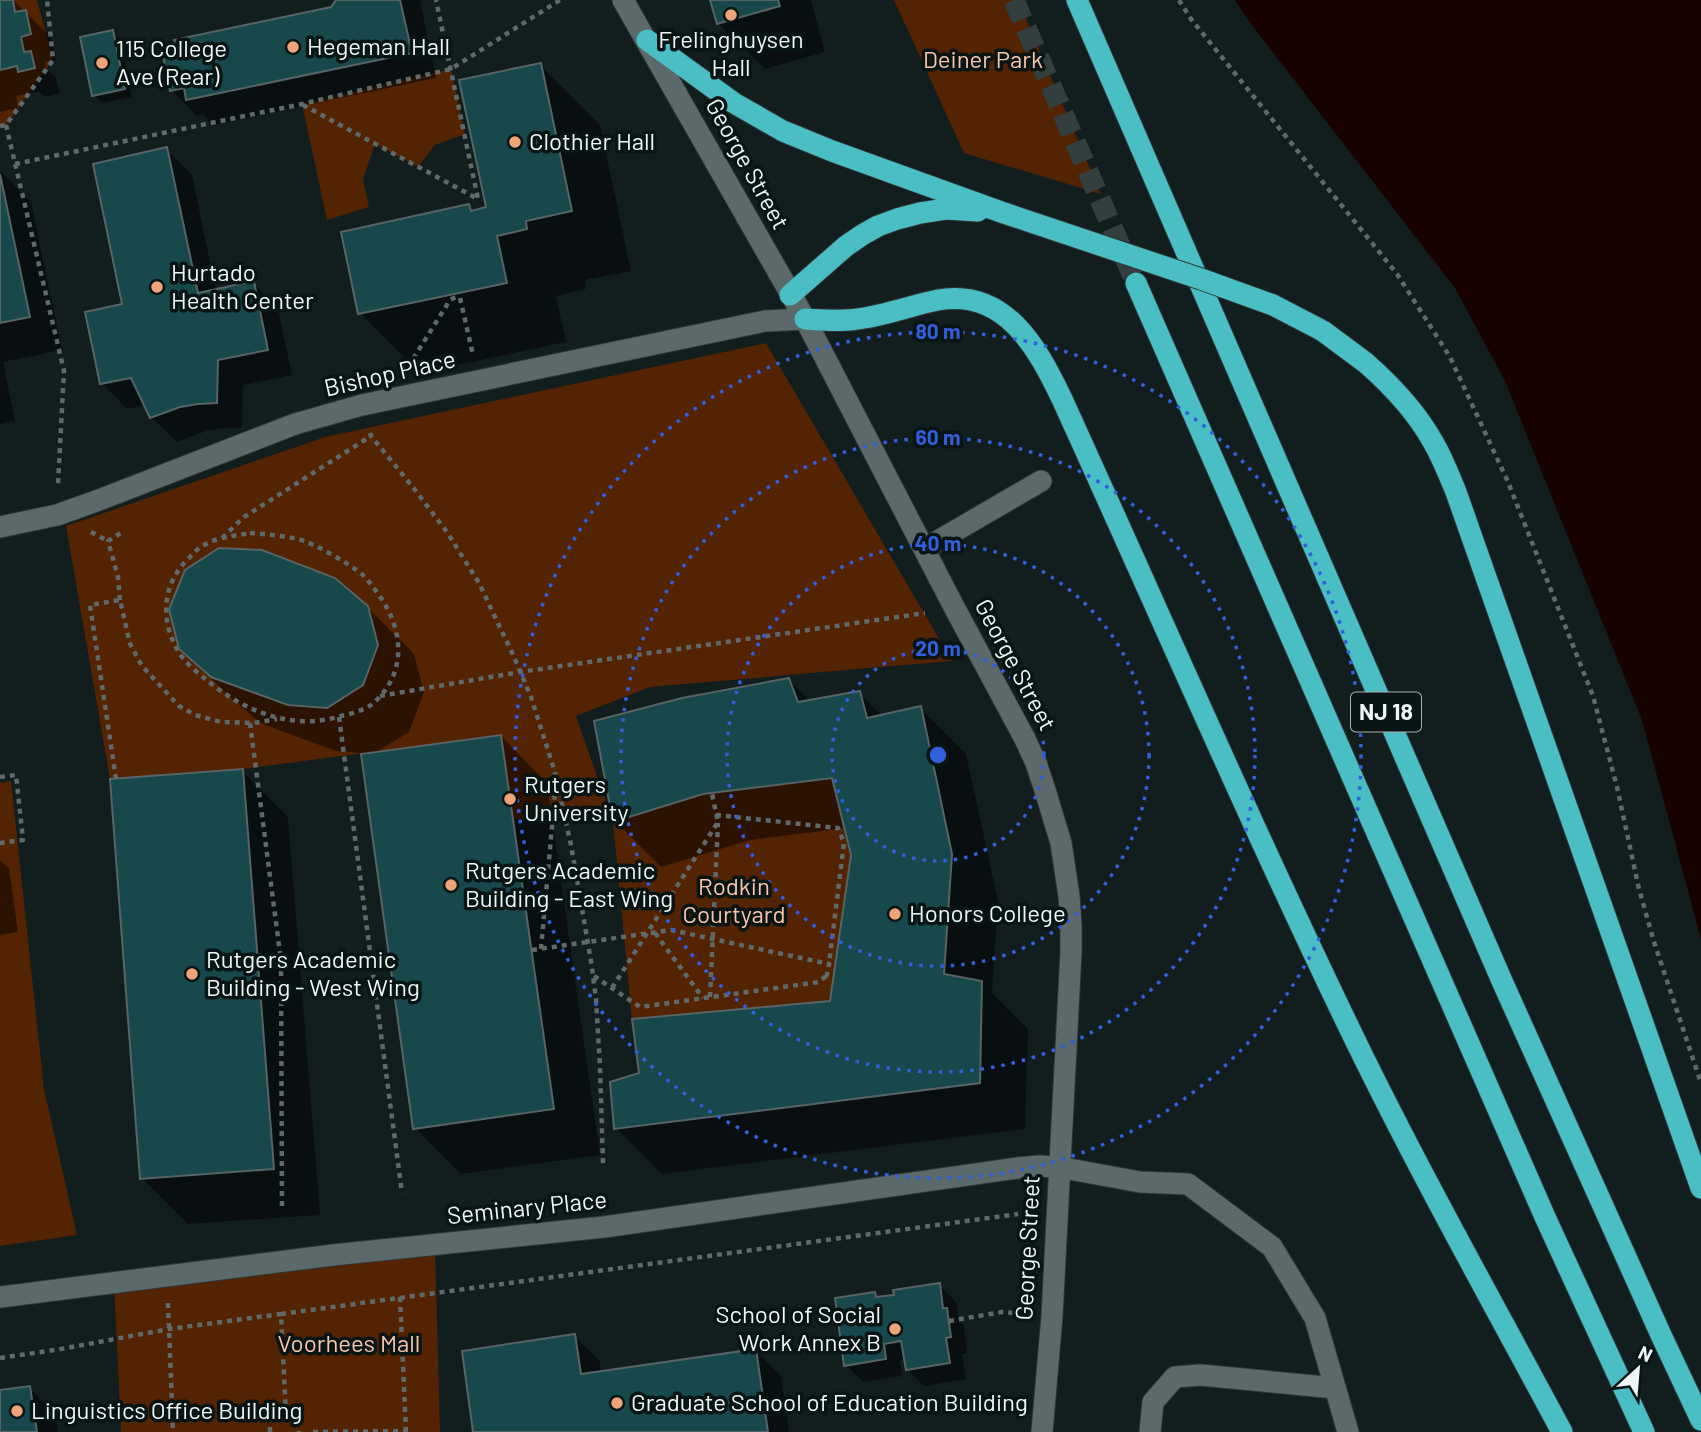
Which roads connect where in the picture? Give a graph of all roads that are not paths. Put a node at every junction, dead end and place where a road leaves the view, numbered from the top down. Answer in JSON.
{"nodes":[{"id":1,"x":623,"y":0,"type":"edge"},
{"id":2,"x":1077,"y":0,"type":"edge"},
{"id":3,"x":647,"y":40,"type":"junction"},
{"id":4,"x":1001,"y":212,"type":"junction"},
{"id":5,"x":1136,"y":283,"type":"tunnel mouth"},
{"id":6,"x":790,"y":295,"type":"junction"},
{"id":7,"x":804,"y":319,"type":"junction"},
{"id":8,"x":1041,"y":481,"type":"dead end"},
{"id":9,"x":0,"y":527,"type":"edge"},
{"id":10,"x":924,"y":549,"type":"junction"},
{"id":11,"x":1058,"y":1167,"type":"junction"},
{"id":12,"x":1701,"y":1188,"type":"edge"},
{"id":13,"x":0,"y":1297,"type":"edge"},
{"id":14,"x":1335,"y":1388,"type":"junction"},
{"id":15,"x":1701,"y":1420,"type":"edge"},
{"id":16,"x":1042,"y":1432,"type":"edge"},
{"id":17,"x":1150,"y":1432,"type":"edge"},
{"id":18,"x":1348,"y":1432,"type":"edge"},
{"id":19,"x":1562,"y":1432,"type":"edge"},
{"id":20,"x":1644,"y":1432,"type":"edge"}],
"edges":[{"from":1,"to":3,"type":"street","name":"George Street"},
{"from":2,"to":15,"type":"highway","number":"NJ 18"},
{"from":3,"to":4,"type":"highway"},
{"from":3,"to":6,"type":"street","name":"George Street"},
{"from":4,"to":6,"type":"highway"},
{"from":4,"to":12,"type":"highway","bridge":true},
{"from":5,"to":20,"type":"highway","number":"NJ 18"},
{"from":6,"to":7,"type":"street","name":"George Street"},
{"from":7,"to":9,"type":"street","name":"Bishop Place"},
{"from":7,"to":10,"type":"street","name":"George Street"},
{"from":7,"to":19,"type":"highway"},
{"from":8,"to":10,"type":"street"},
{"from":10,"to":11,"type":"street","name":"George Street"},
{"from":11,"to":13,"type":"street","name":"Seminary Place"},
{"from":11,"to":14,"type":"street","name":"Seminary Place"},
{"from":11,"to":16,"type":"street","name":"George Street"},
{"from":14,"to":17,"type":"street"},
{"from":14,"to":18,"type":"street","name":"Seminary Place"}]}
